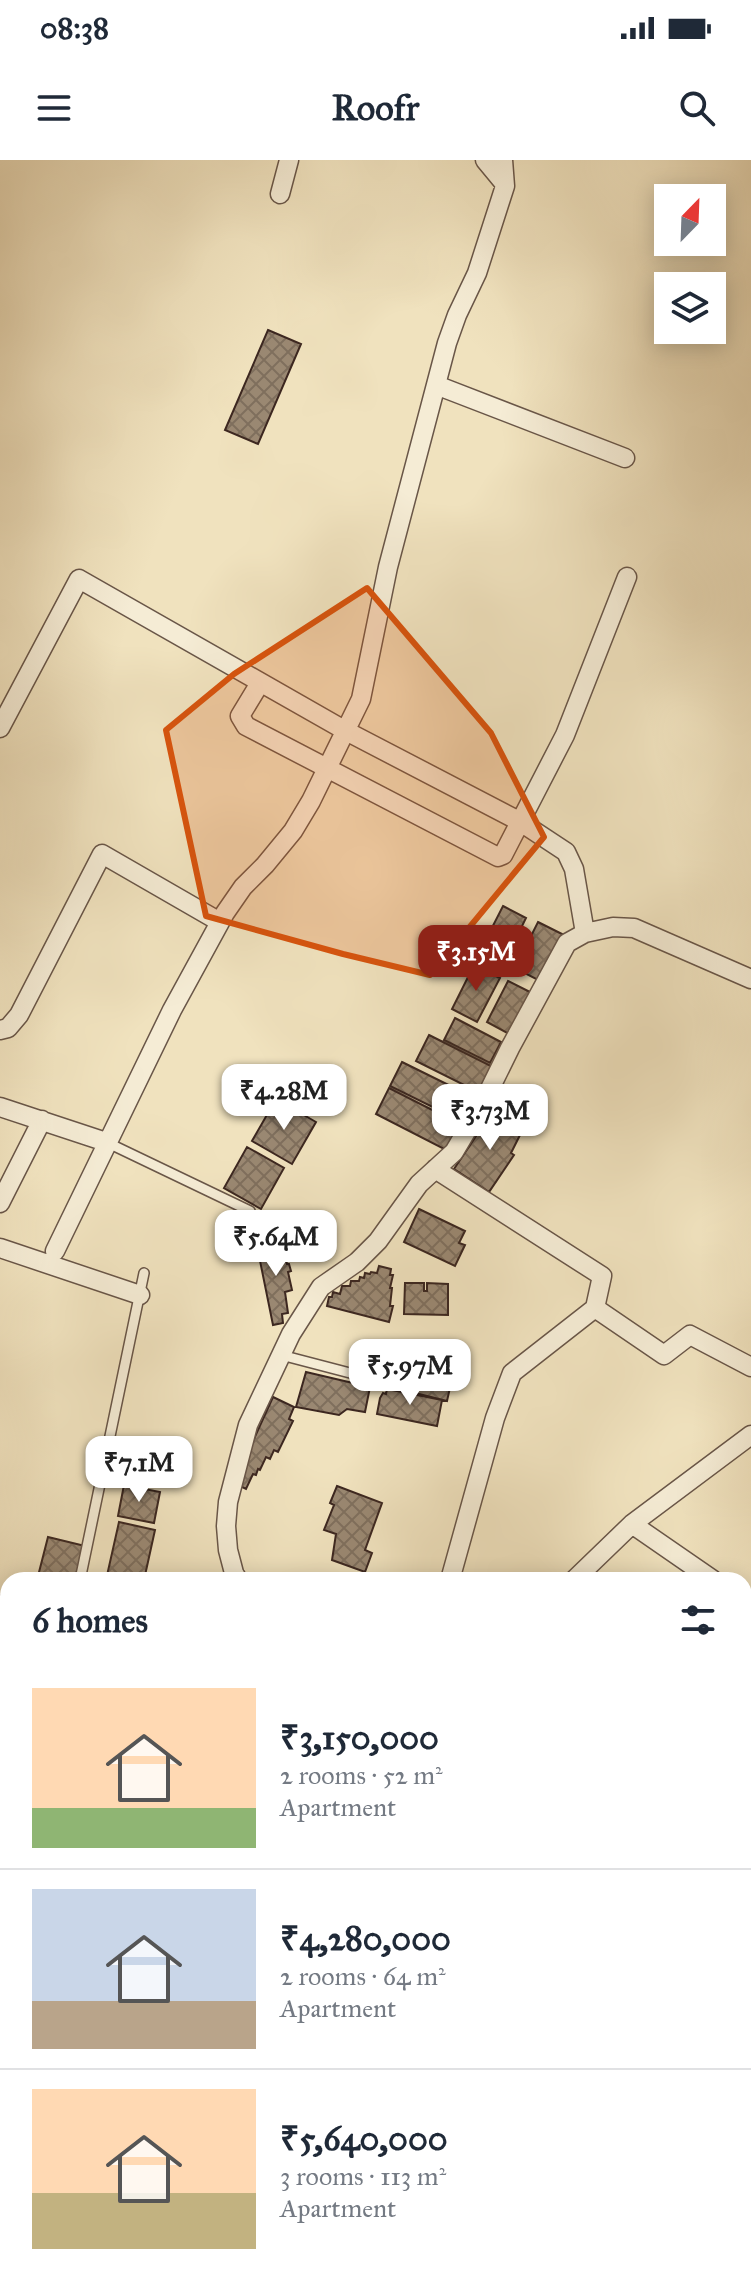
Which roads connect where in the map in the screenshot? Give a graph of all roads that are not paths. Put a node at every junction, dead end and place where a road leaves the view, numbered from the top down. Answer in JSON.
{"nodes":[{"id":1,"x":289,"y":160,"type":"edge"},
{"id":2,"x":485,"y":160,"type":"edge"},
{"id":3,"x":503,"y":160,"type":"edge"},
{"id":4,"x":505,"y":186,"type":"junction"},
{"id":5,"x":280,"y":194,"type":"dead end"},
{"id":6,"x":436,"y":385,"type":"junction"},
{"id":7,"x":625,"y":458,"type":"dead end"},
{"id":8,"x":627,"y":577,"type":"dead end"},
{"id":9,"x":260,"y":683,"type":"junction"},
{"id":10,"x":0,"y":728,"type":"edge"},
{"id":11,"x":346,"y":731,"type":"junction"},
{"id":12,"x":327,"y":768,"type":"junction"},
{"id":13,"x":519,"y":821,"type":"junction"},
{"id":14,"x":220,"y":922,"type":"junction"},
{"id":15,"x":585,"y":933,"type":"junction"},
{"id":16,"x":751,"y":979,"type":"edge"},
{"id":17,"x":0,"y":1030,"type":"edge"},
{"id":18,"x":0,"y":1107,"type":"edge"},
{"id":19,"x":42,"y":1120,"type":"junction"},
{"id":20,"x":106,"y":1142,"type":"junction"},
{"id":21,"x":435,"y":1169,"type":"junction"},
{"id":22,"x":0,"y":1203,"type":"edge"},
{"id":23,"x":250,"y":1211,"type":"dead end"},
{"id":24,"x":0,"y":1248,"type":"edge"},
{"id":25,"x":55,"y":1251,"type":"dead end"},
{"id":26,"x":144,"y":1273,"type":"dead end"},
{"id":27,"x":140,"y":1295,"type":"junction"},
{"id":28,"x":595,"y":1308,"type":"junction"},
{"id":29,"x":281,"y":1355,"type":"junction"},
{"id":30,"x":751,"y":1367,"type":"edge"},
{"id":31,"x":373,"y":1379,"type":"dead end"},
{"id":32,"x":751,"y":1435,"type":"edge"},
{"id":33,"x":632,"y":1524,"type":"junction"},
{"id":34,"x":82,"y":1572,"type":"edge"},
{"id":35,"x":234,"y":1572,"type":"edge"},
{"id":36,"x":452,"y":1572,"type":"edge"},
{"id":37,"x":582,"y":1572,"type":"edge"},
{"id":38,"x":701,"y":1572,"type":"edge"}],
"edges":[{"from":1,"to":5,"type":"street"},
{"from":2,"to":4,"type":"street"},
{"from":3,"to":4,"type":"street"},
{"from":4,"to":6,"type":"street"},
{"from":6,"to":7,"type":"street"},
{"from":6,"to":11,"type":"street"},
{"from":8,"to":13,"type":"street"},
{"from":9,"to":10,"type":"street"},
{"from":9,"to":11,"type":"street"},
{"from":9,"to":12,"type":"street"},
{"from":11,"to":12,"type":"street"},
{"from":11,"to":13,"type":"street"},
{"from":12,"to":13,"type":"street"},
{"from":12,"to":14,"type":"street"},
{"from":13,"to":15,"type":"street"},
{"from":14,"to":17,"type":"street"},
{"from":14,"to":20,"type":"street"},
{"from":15,"to":16,"type":"street"},
{"from":15,"to":21,"type":"street"},
{"from":18,"to":19,"type":"street"},
{"from":19,"to":20,"type":"street"},
{"from":19,"to":22,"type":"street"},
{"from":20,"to":23,"type":"lane"},
{"from":20,"to":25,"type":"street"},
{"from":21,"to":28,"type":"street"},
{"from":21,"to":29,"type":"street"},
{"from":24,"to":27,"type":"street"},
{"from":26,"to":27,"type":"lane"},
{"from":27,"to":34,"type":"lane"},
{"from":28,"to":30,"type":"street"},
{"from":28,"to":36,"type":"street"},
{"from":29,"to":31,"type":"lane"},
{"from":29,"to":35,"type":"street"},
{"from":32,"to":33,"type":"street"},
{"from":33,"to":37,"type":"street"},
{"from":33,"to":38,"type":"street"}]}
